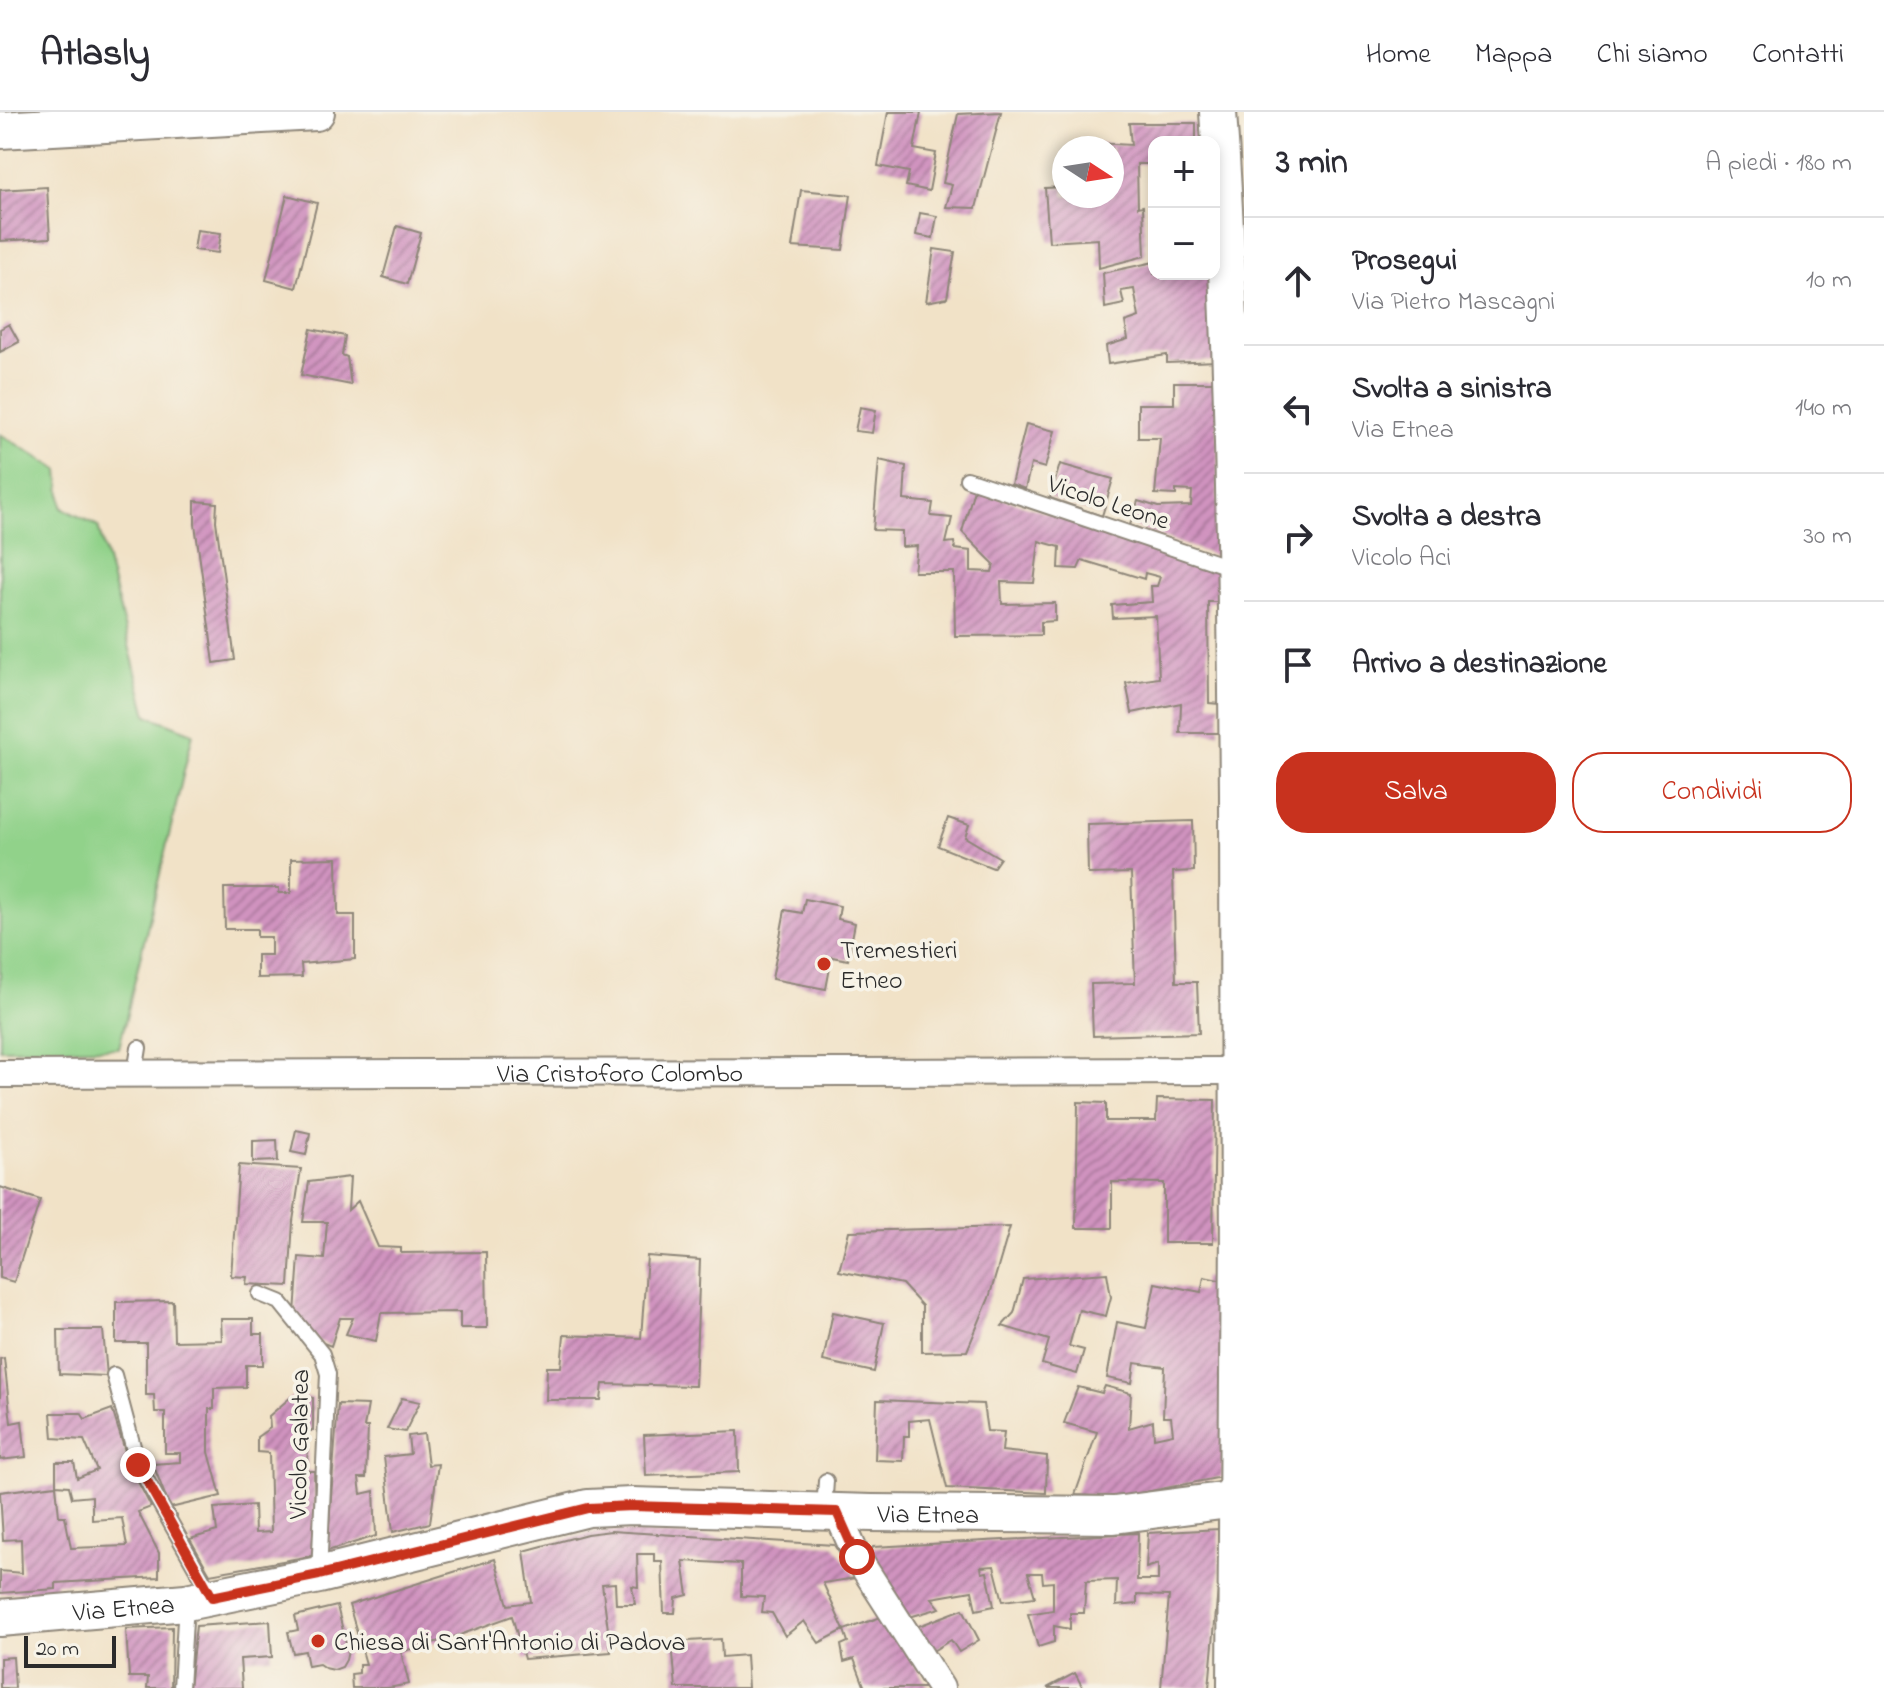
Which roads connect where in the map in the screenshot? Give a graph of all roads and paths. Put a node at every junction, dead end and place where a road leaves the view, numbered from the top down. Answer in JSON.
{"nodes":[{"id":1,"x":316,"y":112,"type":"edge"},
{"id":2,"x":1218,"y":112,"type":"edge"},
{"id":3,"x":0,"y":130,"type":"edge"},
{"id":4,"x":1234,"y":185,"type":"edge"},
{"id":5,"x":1238,"y":386,"type":"edge"},
{"id":6,"x":967,"y":479,"type":"dead end"},
{"id":7,"x":1239,"y":488,"type":"edge"},
{"id":8,"x":1236,"y":569,"type":"junction"},
{"id":9,"x":1240,"y":677,"type":"edge"},
{"id":10,"x":1240,"y":1071,"type":"junction"},
{"id":11,"x":0,"y":1074,"type":"edge"},
{"id":12,"x":260,"y":1294,"type":"dead end"},
{"id":13,"x":114,"y":1375,"type":"dead end"},
{"id":14,"x":1241,"y":1499,"type":"edge"},
{"id":15,"x":829,"y":1501,"type":"junction"},
{"id":16,"x":319,"y":1575,"type":"junction"},
{"id":17,"x":199,"y":1599,"type":"junction"},
{"id":18,"x":0,"y":1618,"type":"edge"},
{"id":19,"x":181,"y":1688,"type":"edge"},
{"id":20,"x":941,"y":1688,"type":"edge"},
{"id":21,"x":1236,"y":1688,"type":"edge"}],
"edges":[{"from":1,"to":3,"type":"main road"},
{"from":2,"to":4,"type":"main road"},
{"from":4,"to":5,"type":"main road"},
{"from":5,"to":7,"type":"main road"},
{"from":6,"to":8,"type":"lane","name":"Vicolo Leone"},
{"from":7,"to":8,"type":"main road"},
{"from":8,"to":9,"type":"main road"},
{"from":9,"to":10,"type":"main road"},
{"from":10,"to":11,"type":"street","name":"Via Cristoforo Colombo"},
{"from":10,"to":14,"type":"main road"},
{"from":12,"to":16,"type":"lane","name":"Vicolo Galatea"},
{"from":13,"to":17,"type":"lane"},
{"from":14,"to":15,"type":"main road","name":"Via Etnea"},
{"from":14,"to":21,"type":"main road"},
{"from":15,"to":16,"type":"main road","name":"Via Etnea"},
{"from":15,"to":20,"type":"street"},
{"from":16,"to":17,"type":"main road","name":"Via Etnea"},
{"from":17,"to":18,"type":"main road","name":"Via Etnea"},
{"from":17,"to":19,"type":"lane"}]}
